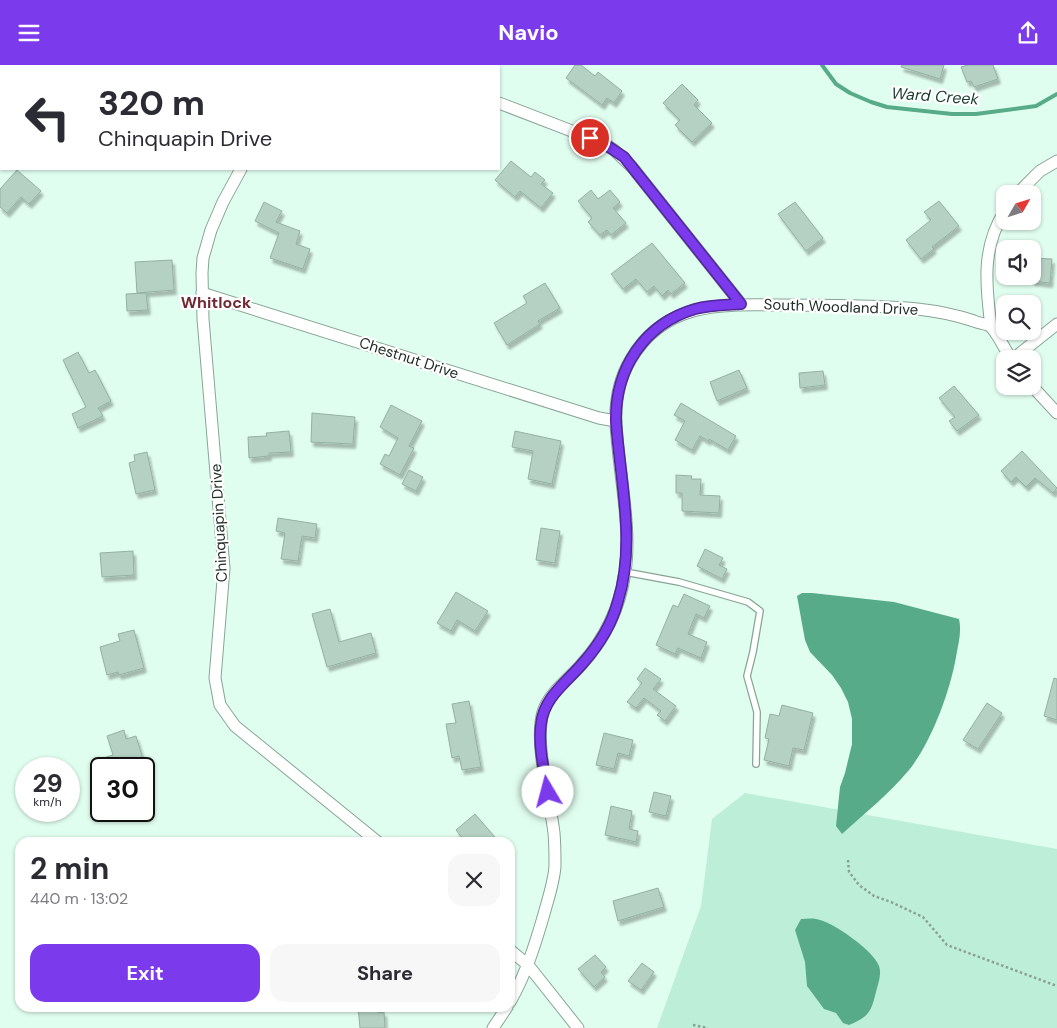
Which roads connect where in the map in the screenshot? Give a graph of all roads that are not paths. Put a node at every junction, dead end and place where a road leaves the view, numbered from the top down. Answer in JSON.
{"nodes":[{"id":1,"x":500,"y":103,"type":"edge"},
{"id":2,"x":1057,"y":161,"type":"edge"},
{"id":3,"x":240,"y":170,"type":"edge"},
{"id":4,"x":1026,"y":185,"type":"edge"},
{"id":5,"x":996,"y":228,"type":"edge"},
{"id":6,"x":202,"y":293,"type":"junction"},
{"id":7,"x":741,"y":304,"type":"junction"},
{"id":8,"x":1057,"y":324,"type":"edge"},
{"id":9,"x":990,"y":327,"type":"junction"},
{"id":10,"x":1006,"y":350,"type":"edge"},
{"id":11,"x":1024,"y":350,"type":"edge"},
{"id":12,"x":1040,"y":395,"type":"edge"},
{"id":13,"x":1057,"y":413,"type":"edge"},
{"id":14,"x":616,"y":421,"type":"junction"},
{"id":15,"x":625,"y":572,"type":"junction"},
{"id":16,"x":756,"y":764,"type":"dead end"},
{"id":17,"x":372,"y":837,"type":"edge"},
{"id":18,"x":515,"y":954,"type":"edge"},
{"id":19,"x":528,"y":965,"type":"junction"},
{"id":20,"x":515,"y":993,"type":"edge"},
{"id":21,"x":503,"y":1012,"type":"edge"},
{"id":22,"x":492,"y":1028,"type":"edge"},
{"id":23,"x":578,"y":1028,"type":"edge"}],
"edges":[{"from":1,"to":7,"type":"street"},
{"from":2,"to":4,"type":"street"},
{"from":3,"to":6,"type":"street","name":"Chinquapin Drive"},
{"from":5,"to":9,"type":"street"},
{"from":6,"to":14,"type":"street","name":"Chestnut Drive"},
{"from":6,"to":17,"type":"street","name":"Chinquapin Drive"},
{"from":7,"to":9,"type":"street","name":"South Woodland Drive"},
{"from":7,"to":14,"type":"street","name":"South Woodland Drive"},
{"from":8,"to":11,"type":"street"},
{"from":9,"to":10,"type":"street"},
{"from":12,"to":13,"type":"street"},
{"from":14,"to":15,"type":"street","name":"South Woodland Drive"},
{"from":15,"to":16,"type":"lane"},
{"from":15,"to":19,"type":"street","name":"South Woodland Drive"},
{"from":18,"to":19,"type":"street"},
{"from":19,"to":20,"type":"street","name":"South Woodland Drive"},
{"from":19,"to":23,"type":"street"},
{"from":21,"to":22,"type":"street"}]}
